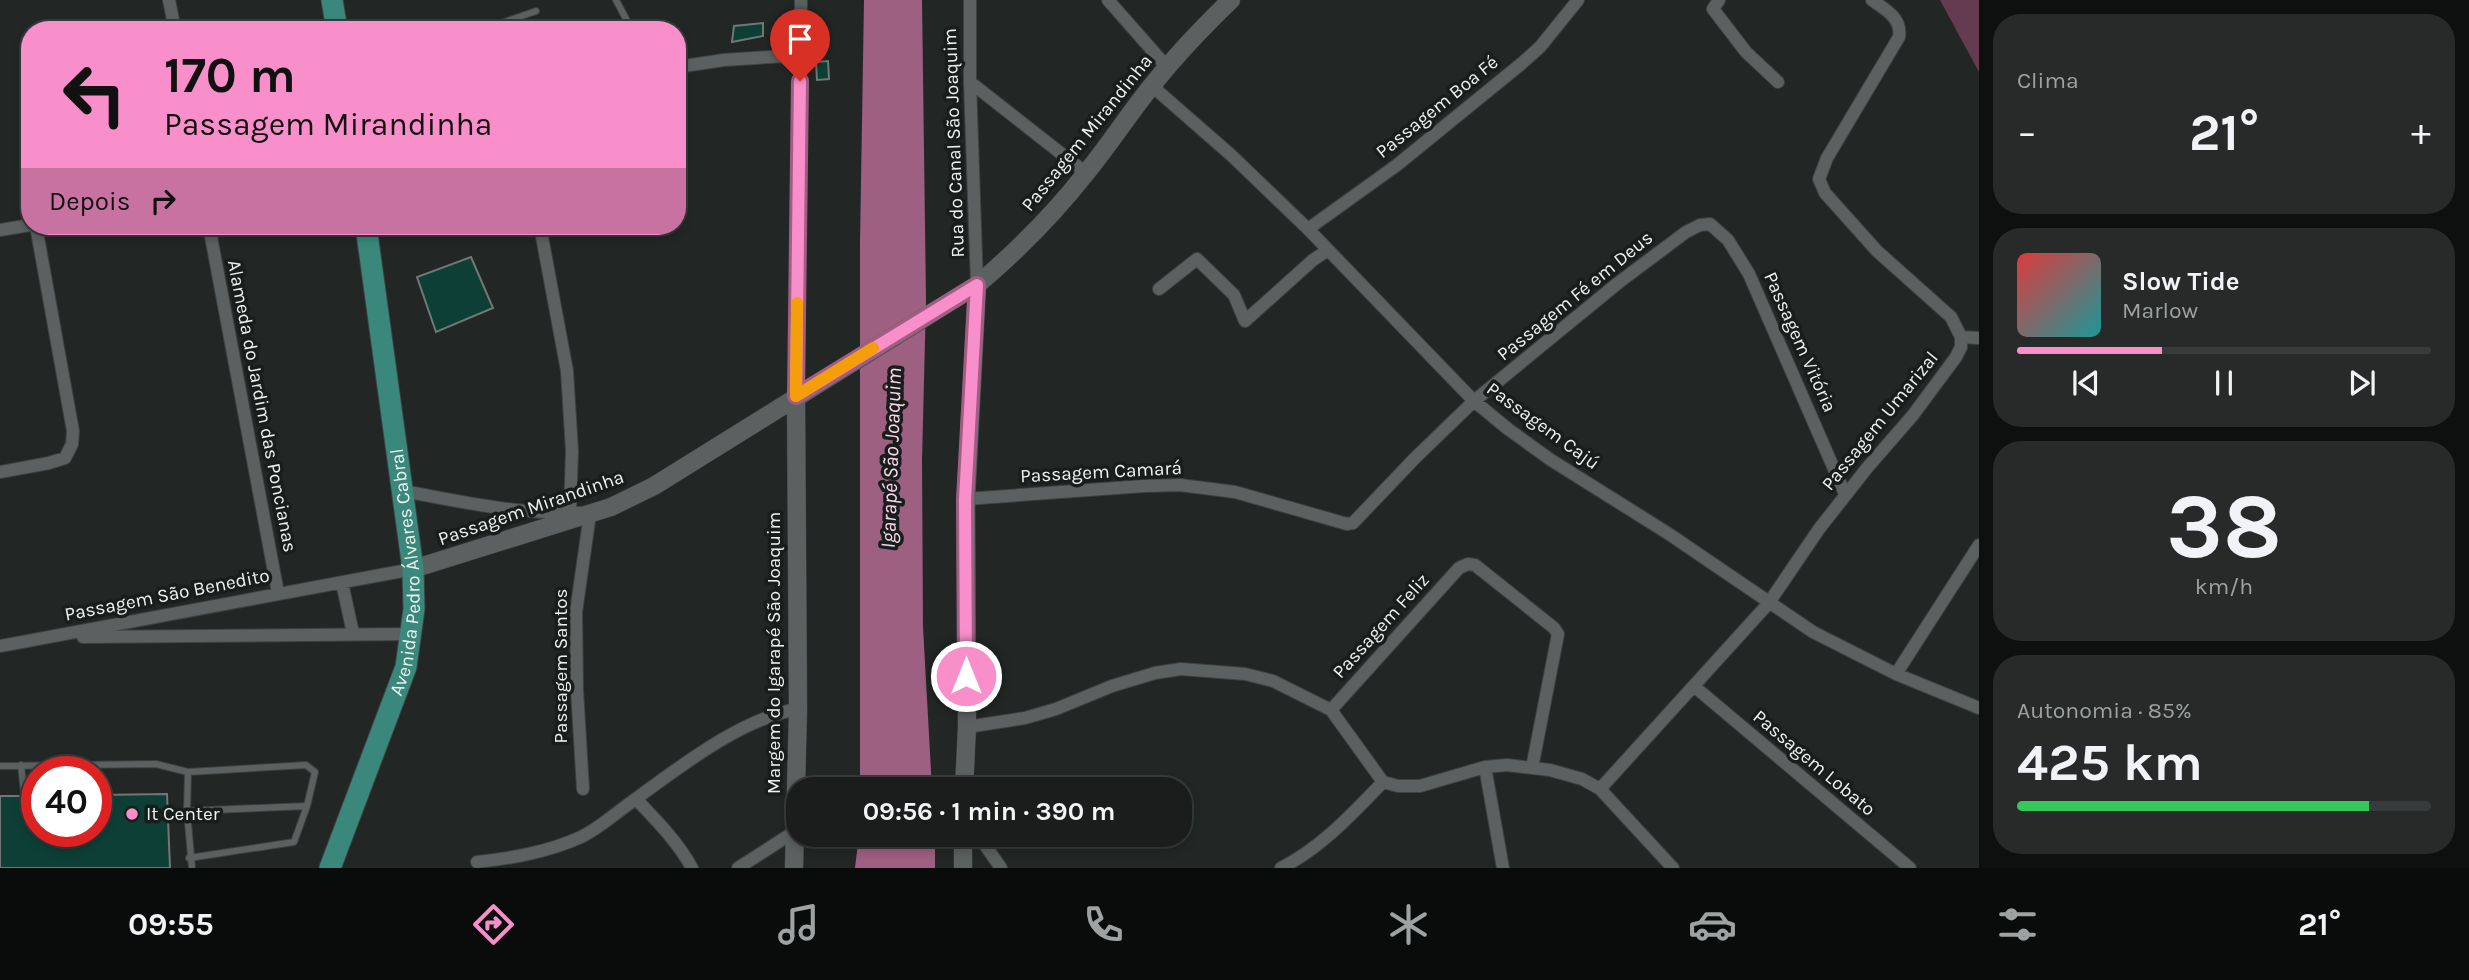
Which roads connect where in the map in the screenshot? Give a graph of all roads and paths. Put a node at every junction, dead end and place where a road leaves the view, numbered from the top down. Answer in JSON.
{"nodes":[{"id":1,"x":169,"y":0,"type":"edge"},
{"id":2,"x":332,"y":0,"type":"edge"},
{"id":3,"x":616,"y":0,"type":"edge"},
{"id":4,"x":801,"y":0,"type":"edge"},
{"id":5,"x":970,"y":0,"type":"edge"},
{"id":6,"x":1108,"y":0,"type":"edge"},
{"id":7,"x":1231,"y":0,"type":"edge"},
{"id":8,"x":1578,"y":0,"type":"edge"},
{"id":9,"x":1719,"y":0,"type":"edge"},
{"id":10,"x":1872,"y":0,"type":"edge"},
{"id":11,"x":536,"y":11,"type":"dead end"},
{"id":12,"x":173,"y":21,"type":"edge"},
{"id":13,"x":336,"y":21,"type":"edge"},
{"id":14,"x":508,"y":21,"type":"edge"},
{"id":15,"x":627,"y":21,"type":"edge"},
{"id":16,"x":800,"y":55,"type":"junction"},
{"id":17,"x":686,"y":66,"type":"edge"},
{"id":18,"x":1167,"y":67,"type":"junction"},
{"id":19,"x":970,"y":82,"type":"junction"},
{"id":20,"x":1778,"y":82,"type":"dead end"},
{"id":21,"x":1152,"y":86,"type":"junction"},
{"id":22,"x":1086,"y":173,"type":"junction"},
{"id":23,"x":1700,"y":225,"type":"joint"},
{"id":24,"x":21,"y":226,"type":"edge"},
{"id":25,"x":1308,"y":229,"type":"junction"},
{"id":26,"x":0,"y":230,"type":"edge"},
{"id":27,"x":38,"y":235,"type":"edge"},
{"id":28,"x":211,"y":235,"type":"edge"},
{"id":29,"x":367,"y":235,"type":"edge"},
{"id":30,"x":542,"y":235,"type":"edge"},
{"id":31,"x":1328,"y":250,"type":"junction"},
{"id":32,"x":971,"y":289,"type":"junction"},
{"id":33,"x":1159,"y":289,"type":"dead end"},
{"id":34,"x":1961,"y":337,"type":"junction"},
{"id":35,"x":1979,"y":338,"type":"edge"},
{"id":36,"x":796,"y":396,"type":"junction"},
{"id":37,"x":1474,"y":401,"type":"junction"},
{"id":38,"x":0,"y":472,"type":"edge"},
{"id":39,"x":403,"y":491,"type":"junction"},
{"id":40,"x":1845,"y":494,"type":"junction"},
{"id":41,"x":965,"y":499,"type":"junction"},
{"id":42,"x":570,"y":512,"type":"junction"},
{"id":43,"x":590,"y":514,"type":"junction"},
{"id":44,"x":1359,"y":520,"type":"joint"},
{"id":45,"x":1979,"y":545,"type":"edge"},
{"id":46,"x":413,"y":569,"type":"junction"},
{"id":47,"x":342,"y":583,"type":"junction"},
{"id":48,"x":278,"y":593,"type":"junction"},
{"id":49,"x":1768,"y":604,"type":"junction"},
{"id":50,"x":353,"y":633,"type":"junction"},
{"id":51,"x":412,"y":634,"type":"junction"},
{"id":52,"x":51,"y":638,"type":"junction"},
{"id":53,"x":0,"y":646,"type":"edge"},
{"id":54,"x":1896,"y":674,"type":"junction"},
{"id":55,"x":1695,"y":687,"type":"junction"},
{"id":56,"x":1979,"y":708,"type":"edge"},
{"id":57,"x":798,"y":709,"type":"junction"},
{"id":58,"x":1331,"y":710,"type":"junction"},
{"id":59,"x":967,"y":727,"type":"junction"},
{"id":60,"x":112,"y":764,"type":"edge"},
{"id":61,"x":21,"y":765,"type":"edge"},
{"id":62,"x":0,"y":766,"type":"edge"},
{"id":63,"x":1485,"y":767,"type":"junction"},
{"id":64,"x":1532,"y":768,"type":"junction"},
{"id":65,"x":188,"y":772,"type":"junction"},
{"id":66,"x":796,"y":777,"type":"edge"},
{"id":67,"x":965,"y":777,"type":"edge"},
{"id":68,"x":1383,"y":782,"type":"junction"},
{"id":69,"x":583,"y":789,"type":"dead end"},
{"id":70,"x":1600,"y":789,"type":"junction"},
{"id":71,"x":636,"y":799,"type":"junction"},
{"id":72,"x":307,"y":807,"type":"junction"},
{"id":73,"x":187,"y":811,"type":"junction"},
{"id":74,"x":786,"y":837,"type":"edge"},
{"id":75,"x":794,"y":847,"type":"edge"},
{"id":76,"x":963,"y":847,"type":"edge"},
{"id":77,"x":986,"y":847,"type":"edge"},
{"id":78,"x":189,"y":858,"type":"junction"},
{"id":79,"x":533,"y":861,"type":"edge"},
{"id":80,"x":477,"y":862,"type":"dead end"},
{"id":81,"x":192,"y":868,"type":"edge"},
{"id":82,"x":330,"y":868,"type":"edge"},
{"id":83,"x":692,"y":868,"type":"edge"},
{"id":84,"x":738,"y":868,"type":"edge"},
{"id":85,"x":794,"y":868,"type":"edge"},
{"id":86,"x":963,"y":868,"type":"edge"},
{"id":87,"x":1001,"y":868,"type":"edge"},
{"id":88,"x":1281,"y":868,"type":"edge"},
{"id":89,"x":1503,"y":868,"type":"edge"},
{"id":90,"x":1673,"y":868,"type":"edge"},
{"id":91,"x":1910,"y":868,"type":"edge"}],
"edges":[{"from":1,"to":12,"type":"street"},
{"from":2,"to":13,"type":"main road"},
{"from":3,"to":15,"type":"lane"},
{"from":4,"to":16,"type":"street"},
{"from":5,"to":19,"type":"street","name":"Rua do Canal São Joaquim"},
{"from":6,"to":18,"type":"street"},
{"from":7,"to":18,"type":"street","name":"Passagem Mirandinha"},
{"from":8,"to":25,"type":"street","name":"Passagem Boa Fé"},
{"from":9,"to":20,"type":"street"},
{"from":10,"to":34,"type":"street"},
{"from":11,"to":14,"type":"lane"},
{"from":16,"to":17,"type":"street"},
{"from":16,"to":36,"type":"street"},
{"from":18,"to":21,"type":"street","name":"Passagem Mirandinha"},
{"from":19,"to":22,"type":"street"},
{"from":19,"to":32,"type":"street","name":"Rua do Canal São Joaquim"},
{"from":21,"to":22,"type":"street","name":"Passagem Mirandinha"},
{"from":21,"to":25,"type":"street","name":"Passagem Cajú"},
{"from":22,"to":32,"type":"street","name":"Passagem Mirandinha"},
{"from":23,"to":37,"type":"street","name":"Passagem Fé em Deus"},
{"from":23,"to":40,"type":"street","name":"Passagem Vitória"},
{"from":24,"to":26,"type":"street"},
{"from":25,"to":31,"type":"street","name":"Passagem Cajú"},
{"from":27,"to":38,"type":"street"},
{"from":28,"to":48,"type":"street","name":"Alameda do Jardim das Poncianas"},
{"from":29,"to":39,"type":"main road","name":"Avenida Pedro Álvares Cabral"},
{"from":30,"to":42,"type":"street"},
{"from":31,"to":33,"type":"street"},
{"from":31,"to":37,"type":"street","name":"Passagem Cajú"},
{"from":32,"to":36,"type":"street","name":"Passagem Mirandinha"},
{"from":32,"to":41,"type":"street"},
{"from":34,"to":35,"type":"street"},
{"from":34,"to":40,"type":"street","name":"Passagem Umarizal"},
{"from":36,"to":43,"type":"street","name":"Passagem Mirandinha"},
{"from":36,"to":57,"type":"street","name":"Margem do Igarapé São Joaquim"},
{"from":37,"to":44,"type":"street","name":"Passagem Fé em Deus"},
{"from":37,"to":49,"type":"street","name":"Passagem Cajú"},
{"from":39,"to":42,"type":"street"},
{"from":39,"to":46,"type":"main road","name":"Avenida Pedro Álvares Cabral"},
{"from":40,"to":49,"type":"street","name":"Passagem Umarizal"},
{"from":41,"to":44,"type":"street","name":"Passagem Camará"},
{"from":41,"to":59,"type":"street"},
{"from":42,"to":43,"type":"street"},
{"from":43,"to":46,"type":"street","name":"Passagem Mirandinha"},
{"from":43,"to":69,"type":"street","name":"Passagem Santos"},
{"from":45,"to":54,"type":"street"},
{"from":46,"to":47,"type":"street","name":"Passagem São Benedito"},
{"from":46,"to":51,"type":"main road","name":"Avenida Pedro Álvares Cabral"},
{"from":47,"to":48,"type":"street","name":"Passagem São Benedito"},
{"from":47,"to":50,"type":"street"},
{"from":48,"to":52,"type":"street","name":"Passagem São Benedito"},
{"from":49,"to":54,"type":"street","name":"Passagem Cajú"},
{"from":49,"to":55,"type":"street","name":"Passagem Umarizal"},
{"from":50,"to":51,"type":"street","name":"Passagem São Benedito"},
{"from":50,"to":52,"type":"street","name":"Passagem São Benedito"},
{"from":51,"to":82,"type":"main road","name":"Avenida Pedro Álvares Cabral"},
{"from":52,"to":53,"type":"street","name":"Passagem São Benedito"},
{"from":54,"to":56,"type":"street","name":"Passagem Cajú"},
{"from":55,"to":70,"type":"street","name":"Passagem Umarizal"},
{"from":55,"to":91,"type":"street","name":"Passagem Lobato"},
{"from":57,"to":66,"type":"street","name":"Margem do Igarapé São Joaquim"},
{"from":57,"to":71,"type":"street"},
{"from":58,"to":59,"type":"street"},
{"from":58,"to":64,"type":"street","name":"Passagem Feliz"},
{"from":58,"to":68,"type":"street"},
{"from":59,"to":67,"type":"street"},
{"from":60,"to":65,"type":"lane"},
{"from":61,"to":62,"type":"lane"},
{"from":63,"to":64,"type":"street"},
{"from":63,"to":68,"type":"street"},
{"from":63,"to":89,"type":"street"},
{"from":64,"to":70,"type":"street"},
{"from":65,"to":72,"type":"lane"},
{"from":65,"to":73,"type":"lane"},
{"from":68,"to":88,"type":"street"},
{"from":70,"to":90,"type":"street"},
{"from":71,"to":79,"type":"street"},
{"from":71,"to":83,"type":"street"},
{"from":72,"to":73,"type":"lane"},
{"from":72,"to":78,"type":"lane"},
{"from":73,"to":78,"type":"lane"},
{"from":74,"to":84,"type":"street"},
{"from":75,"to":85,"type":"street","name":"Margem do Igarapé São Joaquim"},
{"from":76,"to":86,"type":"street"},
{"from":77,"to":87,"type":"street"},
{"from":78,"to":81,"type":"lane"},
{"from":79,"to":80,"type":"street"}]}
